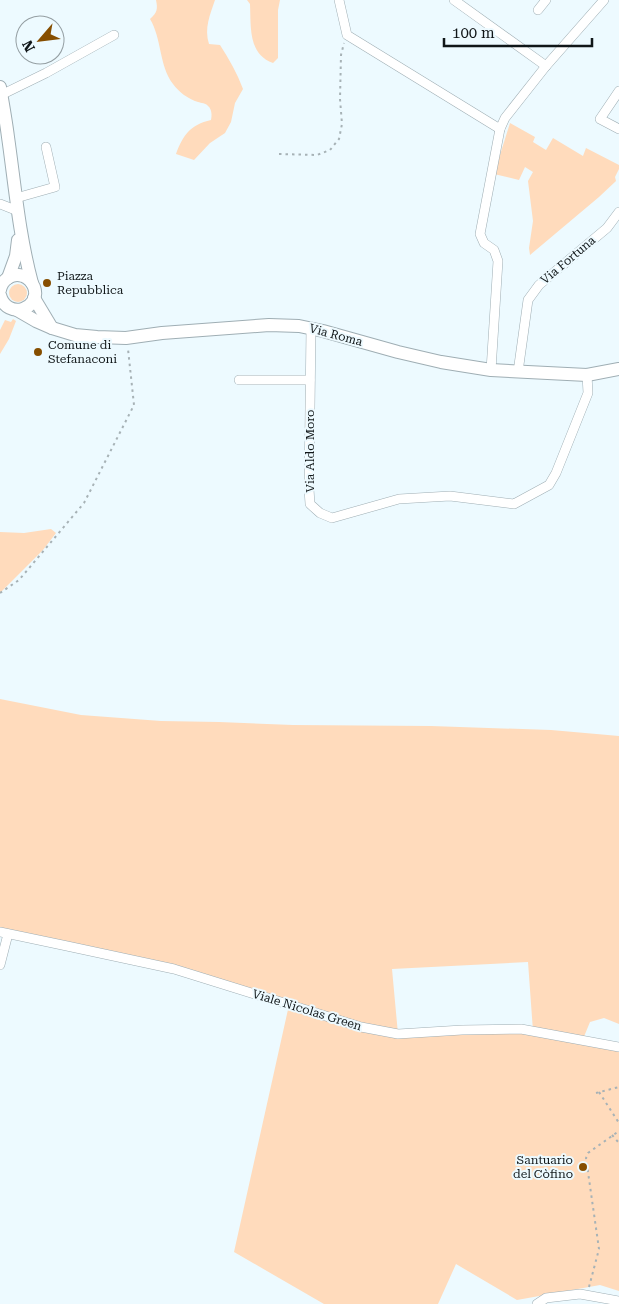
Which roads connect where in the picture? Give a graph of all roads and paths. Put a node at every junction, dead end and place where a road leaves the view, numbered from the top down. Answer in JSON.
{"nodes":[{"id":1,"x":339,"y":0,"type":"edge"},
{"id":2,"x":454,"y":0,"type":"edge"},
{"id":3,"x":546,"y":0,"type":"edge"},
{"id":4,"x":604,"y":0,"type":"edge"},
{"id":5,"x":538,"y":10,"type":"dead end"},
{"id":6,"x":114,"y":35,"type":"dead end"},
{"id":7,"x":346,"y":36,"type":"junction"},
{"id":8,"x":546,"y":66,"type":"junction"},
{"id":9,"x":1,"y":91,"type":"edge"},
{"id":10,"x":619,"y":91,"type":"edge"},
{"id":11,"x":500,"y":129,"type":"junction"},
{"id":12,"x":619,"y":129,"type":"edge"},
{"id":13,"x":46,"y":148,"type":"dead end"},
{"id":14,"x":279,"y":154,"type":"dead end"},
{"id":15,"x":0,"y":204,"type":"edge"},
{"id":16,"x":17,"y":204,"type":"junction"},
{"id":17,"x":619,"y":212,"type":"edge"},
{"id":18,"x":20,"y":226,"type":"junction"},
{"id":19,"x":32,"y":283,"type":"junction"},
{"id":20,"x":2,"y":286,"type":"edge"},
{"id":21,"x":34,"y":298,"type":"junction"},
{"id":22,"x":0,"y":305,"type":"edge"},
{"id":23,"x":15,"y":310,"type":"junction"},
{"id":24,"x":52,"y":328,"type":"junction"},
{"id":25,"x":311,"y":328,"type":"junction"},
{"id":26,"x":126,"y":338,"type":"junction"},
{"id":27,"x":619,"y":369,"type":"edge"},
{"id":28,"x":491,"y":370,"type":"junction"},
{"id":29,"x":518,"y":372,"type":"junction"},
{"id":30,"x":587,"y":375,"type":"junction"},
{"id":31,"x":239,"y":380,"type":"dead end"},
{"id":32,"x":310,"y":380,"type":"junction"},
{"id":33,"x":0,"y":593,"type":"edge"},
{"id":34,"x":4,"y":933,"type":"edge"},
{"id":35,"x":0,"y":965,"type":"edge"},
{"id":36,"x":619,"y":1047,"type":"edge"},
{"id":37,"x":619,"y":1087,"type":"edge"},
{"id":38,"x":619,"y":1123,"type":"edge"},
{"id":39,"x":619,"y":1131,"type":"edge"},
{"id":40,"x":612,"y":1136,"type":"junction"},
{"id":41,"x":619,"y":1143,"type":"edge"},
{"id":42,"x":587,"y":1295,"type":"junction"},
{"id":43,"x":619,"y":1301,"type":"edge"},
{"id":44,"x":537,"y":1304,"type":"edge"}],
"edges":[{"from":1,"to":7,"type":"street"},
{"from":2,"to":8,"type":"street"},
{"from":3,"to":5,"type":"street"},
{"from":4,"to":8,"type":"street"},
{"from":6,"to":9,"type":"street"},
{"from":7,"to":11,"type":"street"},
{"from":7,"to":14,"type":"path"},
{"from":8,"to":11,"type":"street"},
{"from":9,"to":16,"type":"street"},
{"from":10,"to":12,"type":"street"},
{"from":11,"to":28,"type":"street"},
{"from":13,"to":16,"type":"street"},
{"from":15,"to":16,"type":"street"},
{"from":16,"to":18,"type":"street"},
{"from":17,"to":29,"type":"street","name":"Via Fortuna"},
{"from":18,"to":19,"type":"street"},
{"from":18,"to":20,"type":"street"},
{"from":19,"to":20,"type":"street"},
{"from":19,"to":21,"type":"street"},
{"from":20,"to":23,"type":"street"},
{"from":21,"to":23,"type":"street"},
{"from":21,"to":24,"type":"street"},
{"from":22,"to":23,"type":"street"},
{"from":23,"to":24,"type":"street","name":"Via Roma"},
{"from":24,"to":26,"type":"street","name":"Via Roma"},
{"from":25,"to":26,"type":"street","name":"Via Roma"},
{"from":25,"to":28,"type":"street","name":"Via Roma"},
{"from":25,"to":32,"type":"street","name":"Via Aldo Moro"},
{"from":26,"to":33,"type":"path"},
{"from":27,"to":30,"type":"street","name":"Via Roma"},
{"from":28,"to":29,"type":"street","name":"Via Roma"},
{"from":29,"to":30,"type":"street","name":"Via Roma"},
{"from":30,"to":32,"type":"street","name":"Via Aldo Moro"},
{"from":31,"to":32,"type":"street"},
{"from":34,"to":35,"type":"street"},
{"from":34,"to":36,"type":"street","name":"Viale Nicolas Green"},
{"from":37,"to":38,"type":"path"},
{"from":39,"to":40,"type":"path"},
{"from":40,"to":41,"type":"path"},
{"from":40,"to":42,"type":"path"},
{"from":42,"to":43,"type":"street"},
{"from":42,"to":44,"type":"street"}]}
